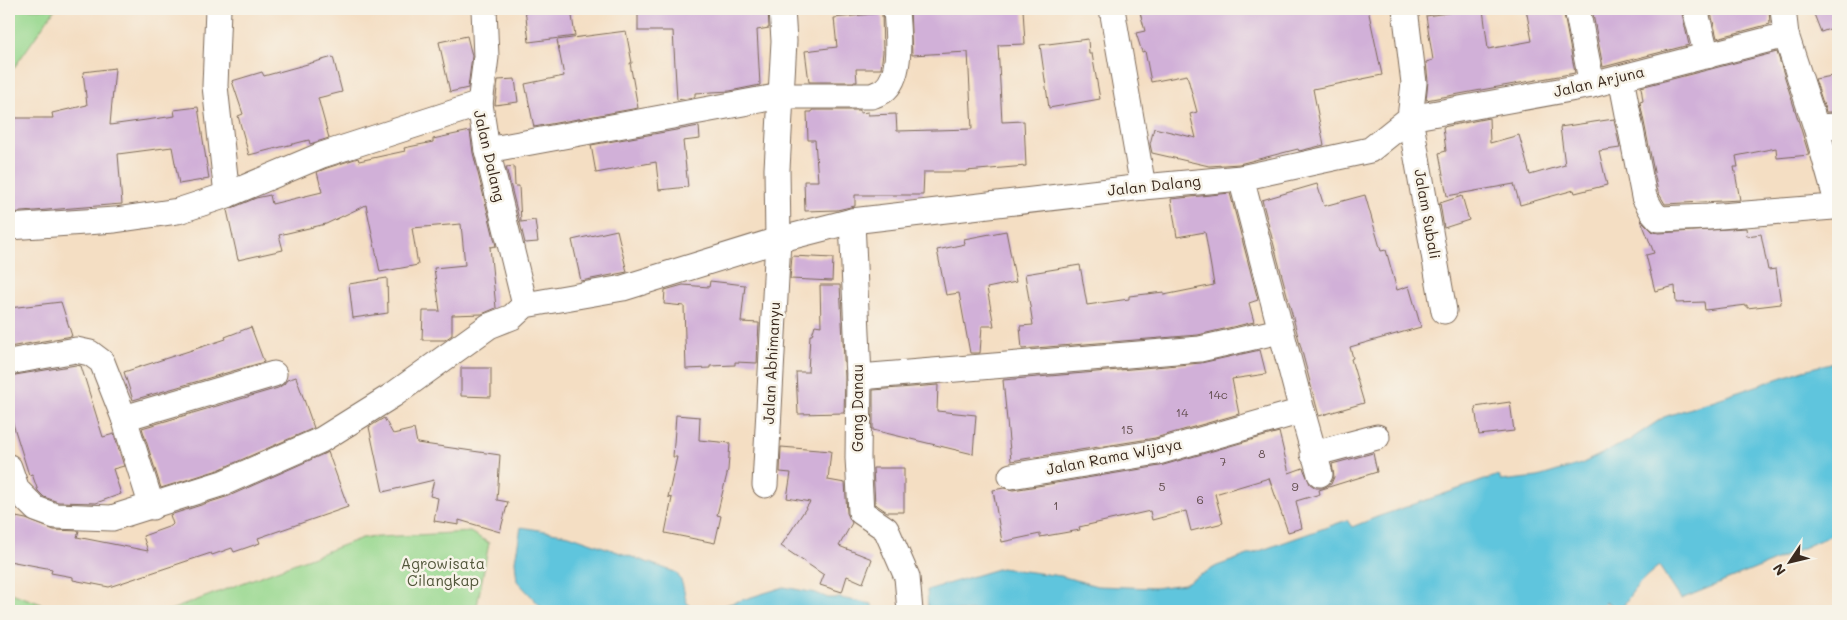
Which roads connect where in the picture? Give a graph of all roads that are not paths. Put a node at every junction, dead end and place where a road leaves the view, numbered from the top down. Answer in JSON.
{"nodes":[{"id":1,"x":218,"y":9,"type":"edge"},
{"id":2,"x":484,"y":9,"type":"edge"},
{"id":3,"x":782,"y":9,"type":"edge"},
{"id":4,"x":896,"y":9,"type":"edge"},
{"id":5,"x":1112,"y":9,"type":"edge"},
{"id":6,"x":1405,"y":9,"type":"edge"},
{"id":7,"x":1577,"y":9,"type":"edge"},
{"id":8,"x":1695,"y":9,"type":"edge"},
{"id":9,"x":1783,"y":9,"type":"edge"},
{"id":10,"x":1786,"y":36,"type":"junction"},
{"id":11,"x":1707,"y":56,"type":"junction"},
{"id":12,"x":1621,"y":78,"type":"junction"},
{"id":13,"x":1592,"y":86,"type":"junction"},
{"id":14,"x":781,"y":96,"type":"junction"},
{"id":15,"x":480,"y":104,"type":"junction"},
{"id":16,"x":1410,"y":118,"type":"junction"},
{"id":17,"x":1827,"y":127,"type":"edge"},
{"id":18,"x":487,"y":150,"type":"junction"},
{"id":19,"x":1241,"y":178,"type":"junction"},
{"id":20,"x":1143,"y":187,"type":"junction"},
{"id":21,"x":227,"y":195,"type":"junction"},
{"id":22,"x":852,"y":221,"type":"junction"},
{"id":23,"x":9,"y":227,"type":"edge"},
{"id":24,"x":778,"y":240,"type":"junction"},
{"id":25,"x":525,"y":305,"type":"junction"},
{"id":26,"x":1444,"y":311,"type":"dead end"},
{"id":27,"x":1280,"y":332,"type":"junction"},
{"id":28,"x":9,"y":362,"type":"edge"},
{"id":29,"x":274,"y":374,"type":"dead end"},
{"id":30,"x":859,"y":377,"type":"junction"},
{"id":31,"x":1302,"y":411,"type":"junction"},
{"id":32,"x":124,"y":418,"type":"junction"},
{"id":33,"x":1377,"y":437,"type":"dead end"},
{"id":34,"x":9,"y":467,"type":"edge"},
{"id":35,"x":1011,"y":476,"type":"dead end"},
{"id":36,"x":765,"y":485,"type":"dead end"},
{"id":37,"x":152,"y":506,"type":"junction"},
{"id":38,"x":910,"y":611,"type":"edge"}],
"edges":[{"from":1,"to":21,"type":"street"},
{"from":2,"to":15,"type":"street"},
{"from":3,"to":14,"type":"street"},
{"from":4,"to":14,"type":"street"},
{"from":5,"to":20,"type":"street"},
{"from":6,"to":16,"type":"street"},
{"from":7,"to":13,"type":"street"},
{"from":8,"to":11,"type":"street"},
{"from":9,"to":10,"type":"street"},
{"from":10,"to":11,"type":"street","name":"Jalan Arjuna"},
{"from":10,"to":17,"type":"street"},
{"from":11,"to":12,"type":"street","name":"Jalan Arjuna"},
{"from":12,"to":13,"type":"street","name":"Jalan Arjuna"},
{"from":12,"to":17,"type":"street"},
{"from":13,"to":16,"type":"street","name":"Jalan Arjuna"},
{"from":14,"to":18,"type":"street"},
{"from":14,"to":24,"type":"street"},
{"from":15,"to":18,"type":"street","name":"Jalan Dalang"},
{"from":15,"to":21,"type":"street","name":"Jalan Dalang"},
{"from":16,"to":19,"type":"street","name":"Jalan Dalang"},
{"from":16,"to":26,"type":"street","name":"Jalam Subali"},
{"from":18,"to":25,"type":"street","name":"Jalan Dalang"},
{"from":19,"to":20,"type":"street","name":"Jalan Dalang"},
{"from":19,"to":27,"type":"street"},
{"from":20,"to":22,"type":"street","name":"Jalan Dalang"},
{"from":21,"to":23,"type":"street","name":"Jalan Dalang"},
{"from":22,"to":24,"type":"street","name":"Jalan Dalang"},
{"from":22,"to":30,"type":"street","name":"Gang Danau"},
{"from":24,"to":25,"type":"street","name":"Jalan Dalang"},
{"from":24,"to":36,"type":"street","name":"Jalan Abhimanyu"},
{"from":25,"to":37,"type":"street"},
{"from":27,"to":30,"type":"street"},
{"from":27,"to":31,"type":"street"},
{"from":28,"to":32,"type":"street"},
{"from":29,"to":32,"type":"street"},
{"from":30,"to":38,"type":"street","name":"Gang Danau"},
{"from":31,"to":33,"type":"street"},
{"from":31,"to":35,"type":"street","name":"Jalan Rama Wijaya"},
{"from":32,"to":37,"type":"street"},
{"from":34,"to":37,"type":"street"}]}
